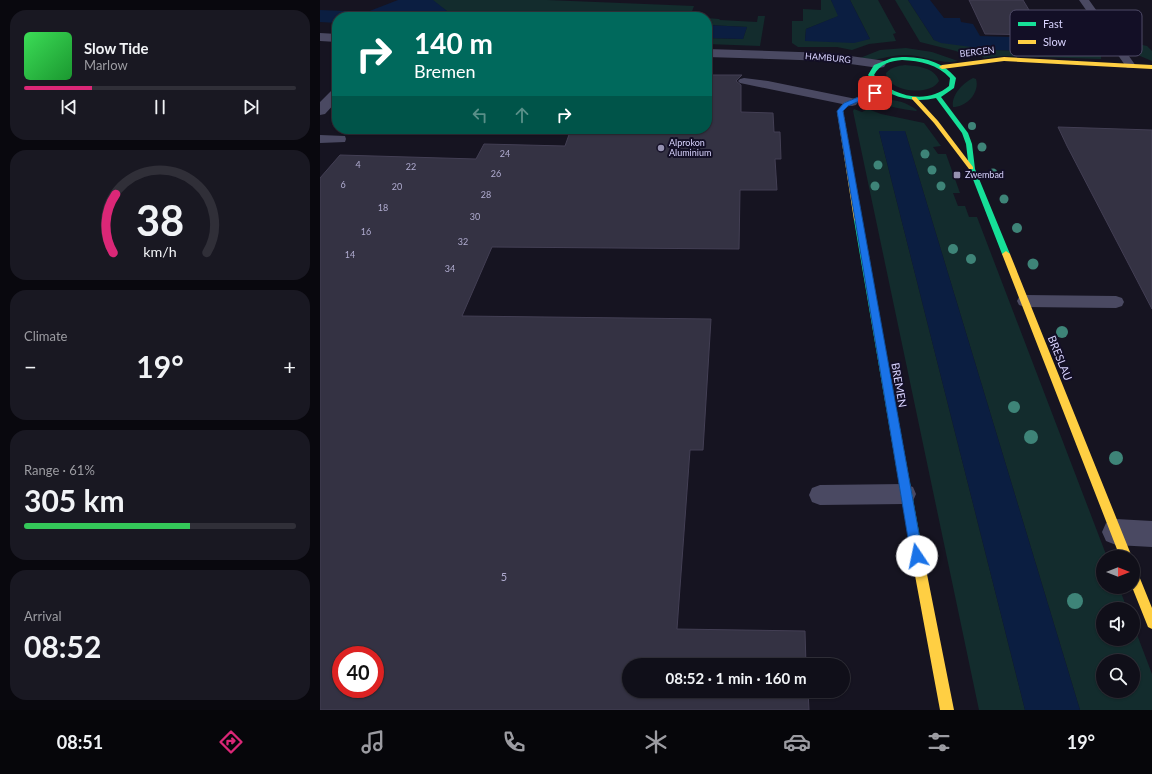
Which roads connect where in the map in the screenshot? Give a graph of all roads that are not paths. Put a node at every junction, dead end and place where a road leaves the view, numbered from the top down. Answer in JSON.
{"nodes":[{"id":1,"x":1084,"y":0,"type":"edge"},
{"id":2,"x":1091,"y":10,"type":"edge"},
{"id":3,"x":320,"y":37,"type":"edge"},
{"id":4,"x":332,"y":38,"type":"edge"},
{"id":5,"x":712,"y":53,"type":"edge"},
{"id":6,"x":777,"y":56,"type":"junction"},
{"id":7,"x":1124,"y":56,"type":"edge"},
{"id":8,"x":1039,"y":62,"type":"junction"},
{"id":9,"x":879,"y":64,"type":"junction"},
{"id":10,"x":1131,"y":66,"type":"junction"},
{"id":11,"x":942,"y":67,"type":"junction"},
{"id":12,"x":1152,"y":67,"type":"edge"},
{"id":13,"x":989,"y":71,"type":"dead end"},
{"id":14,"x":871,"y":75,"type":"junction"},
{"id":15,"x":965,"y":75,"type":"dead end"},
{"id":16,"x":952,"y":77,"type":"junction"},
{"id":17,"x":744,"y":81,"type":"dead end"},
{"id":18,"x":883,"y":89,"type":"junction"},
{"id":19,"x":937,"y":96,"type":"junction"},
{"id":20,"x":332,"y":98,"type":"edge"},
{"id":21,"x":914,"y":98,"type":"junction"},
{"id":22,"x":852,"y":102,"type":"junction"},
{"id":23,"x":320,"y":111,"type":"edge"},
{"id":24,"x":320,"y":139,"type":"edge"},
{"id":25,"x":340,"y":139,"type":"dead end"},
{"id":26,"x":972,"y":169,"type":"junction"},
{"id":27,"x":1024,"y":301,"type":"junction"},
{"id":28,"x":1116,"y":302,"type":"dead end"},
{"id":29,"x":820,"y":494,"type":"dead end"},
{"id":30,"x":905,"y":494,"type":"junction"},
{"id":31,"x":1116,"y":532,"type":"junction"},
{"id":32,"x":1152,"y":534,"type":"edge"},
{"id":33,"x":1123,"y":550,"type":"edge"},
{"id":34,"x":1140,"y":593,"type":"edge"},
{"id":35,"x":1152,"y":623,"type":"edge"},
{"id":36,"x":947,"y":710,"type":"edge"}],
"edges":[{"from":1,"to":2,"type":"lane"},
{"from":3,"to":4,"type":"street"},
{"from":5,"to":6,"type":"street","name":"HAMBURG"},
{"from":6,"to":9,"type":"street","name":"HAMBURG"},
{"from":6,"to":14,"type":"street","name":"HAMBURG"},
{"from":7,"to":10,"type":"lane"},
{"from":8,"to":10,"type":"street","name":"BERGEN"},
{"from":8,"to":11,"type":"street","name":"BERGEN"},
{"from":8,"to":13,"type":"street","name":"BERGEN"},
{"from":9,"to":11,"type":"street"},
{"from":9,"to":14,"type":"street"},
{"from":10,"to":12,"type":"street","name":"BERGEN"},
{"from":11,"to":16,"type":"street"},
{"from":14,"to":18,"type":"street"},
{"from":15,"to":16,"type":"street","name":"BERGEN"},
{"from":16,"to":19,"type":"street"},
{"from":17,"to":22,"type":"lane"},
{"from":18,"to":21,"type":"street"},
{"from":18,"to":22,"type":"street","name":"BREMEN"},
{"from":19,"to":21,"type":"street"},
{"from":19,"to":26,"type":"street","name":"BRESLAU"},
{"from":20,"to":23,"type":"street"},
{"from":21,"to":26,"type":"street","name":"BRESLAU"},
{"from":22,"to":30,"type":"street","name":"BREMEN"},
{"from":24,"to":25,"type":"lane"},
{"from":26,"to":27,"type":"street","name":"BRESLAU"},
{"from":27,"to":28,"type":"lane"},
{"from":27,"to":31,"type":"street","name":"BRESLAU"},
{"from":29,"to":30,"type":"lane"},
{"from":30,"to":36,"type":"street","name":"BREMEN"},
{"from":31,"to":32,"type":"street"},
{"from":31,"to":33,"type":"street","name":"BRESLAU"},
{"from":34,"to":35,"type":"street"}]}
